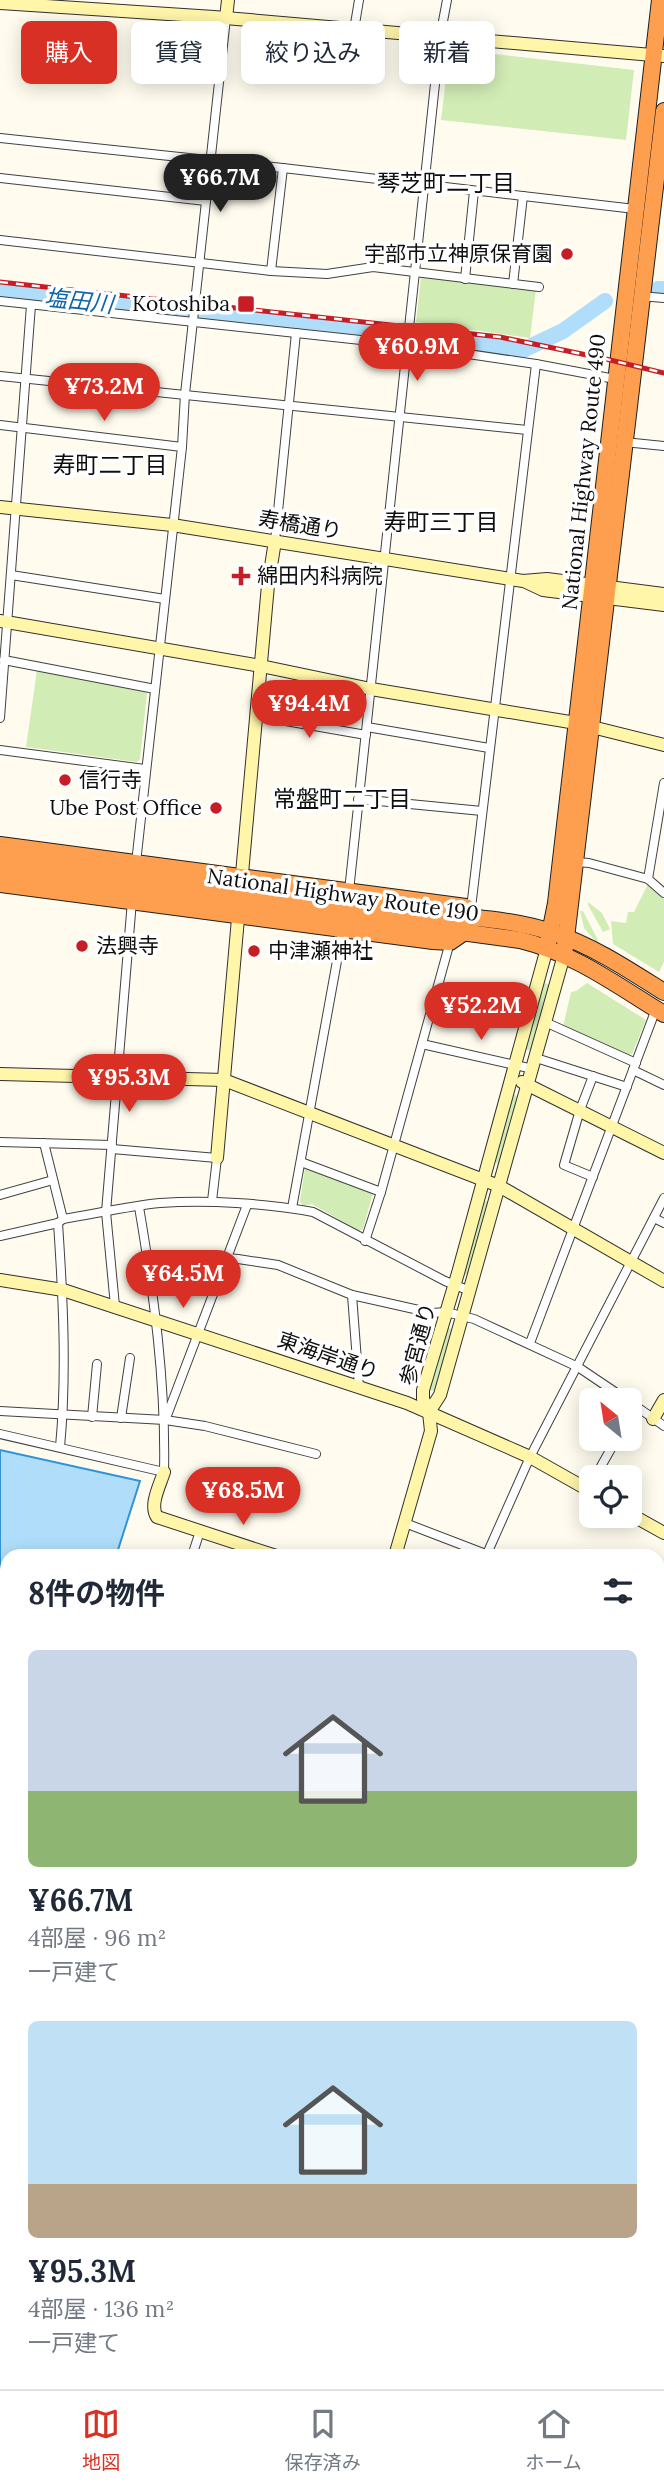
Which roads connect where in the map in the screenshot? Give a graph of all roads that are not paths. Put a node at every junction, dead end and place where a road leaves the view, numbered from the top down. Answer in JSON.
{"nodes":[{"id":1,"x":228,"y":0,"type":"edge"},
{"id":2,"x":359,"y":0,"type":"edge"},
{"id":3,"x":446,"y":0,"type":"edge"},
{"id":4,"x":660,"y":0,"type":"edge"},
{"id":5,"x":0,"y":3,"type":"edge"},
{"id":6,"x":226,"y":18,"type":"junction"},
{"id":7,"x":258,"y":21,"type":"edge"},
{"id":8,"x":356,"y":21,"type":"edge"},
{"id":9,"x":443,"y":21,"type":"edge"},
{"id":10,"x":495,"y":42,"type":"edge"},
{"id":11,"x":658,"y":55,"type":"edge"},
{"id":12,"x":436,"y":84,"type":"edge"},
{"id":13,"x":664,"y":111,"type":"edge"},
{"id":14,"x":0,"y":138,"type":"edge"},
{"id":15,"x":211,"y":161,"type":"junction"},
{"id":16,"x":283,"y":168,"type":"junction"},
{"id":17,"x":0,"y":178,"type":"edge"},
{"id":18,"x":426,"y":186,"type":"junction"},
{"id":19,"x":474,"y":191,"type":"junction"},
{"id":20,"x":523,"y":197,"type":"junction"},
{"id":21,"x":206,"y":201,"type":"junction"},
{"id":22,"x":635,"y":209,"type":"junction"},
{"id":23,"x":0,"y":240,"type":"edge"},
{"id":24,"x":201,"y":264,"type":"junction"},
{"id":25,"x":271,"y":271,"type":"junction"},
{"id":26,"x":415,"y":272,"type":"junction"},
{"id":27,"x":465,"y":279,"type":"junction"},
{"id":28,"x":513,"y":284,"type":"junction"},
{"id":29,"x":539,"y":287,"type":"dead end"},
{"id":30,"x":633,"y":295,"type":"junction"},
{"id":31,"x":664,"y":298,"type":"edge"},
{"id":32,"x":0,"y":301,"type":"edge"},
{"id":33,"x":31,"y":305,"type":"junction"},
{"id":34,"x":194,"y":321,"type":"junction"},
{"id":35,"x":296,"y":333,"type":"junction"},
{"id":36,"x":407,"y":339,"type":"junction"},
{"id":37,"x":536,"y":364,"type":"junction"},
{"id":38,"x":0,"y":376,"type":"edge"},
{"id":39,"x":26,"y":378,"type":"junction"},
{"id":40,"x":615,"y":379,"type":"junction"},
{"id":41,"x":185,"y":394,"type":"junction"},
{"id":42,"x":290,"y":405,"type":"junction"},
{"id":43,"x":399,"y":418,"type":"junction"},
{"id":44,"x":0,"y":425,"type":"edge"},
{"id":45,"x":22,"y":427,"type":"junction"},
{"id":46,"x":527,"y":430,"type":"junction"},
{"id":47,"x":624,"y":442,"type":"junction"},
{"id":48,"x":664,"y":446,"type":"edge"},
{"id":49,"x":182,"y":447,"type":"junction"},
{"id":50,"x":0,"y":507,"type":"edge"},
{"id":51,"x":15,"y":508,"type":"junction"},
{"id":52,"x":172,"y":525,"type":"junction"},
{"id":53,"x":275,"y":541,"type":"junction"},
{"id":54,"x":384,"y":558,"type":"junction"},
{"id":55,"x":11,"y":575,"type":"junction"},
{"id":56,"x":516,"y":580,"type":"junction"},
{"id":57,"x":600,"y":592,"type":"junction"},
{"id":58,"x":664,"y":594,"type":"edge"},
{"id":59,"x":165,"y":599,"type":"junction"},
{"id":60,"x":664,"y":605,"type":"edge"},
{"id":61,"x":3,"y":621,"type":"edge"},
{"id":62,"x":159,"y":649,"type":"junction"},
{"id":63,"x":4,"y":660,"type":"junction"},
{"id":64,"x":261,"y":666,"type":"junction"},
{"id":65,"x":155,"y":689,"type":"junction"},
{"id":66,"x":371,"y":689,"type":"junction"},
{"id":67,"x":494,"y":709,"type":"junction"},
{"id":68,"x":257,"y":716,"type":"junction"},
{"id":69,"x":0,"y":718,"type":"edge"},
{"id":70,"x":584,"y":725,"type":"junction"},
{"id":71,"x":367,"y":731,"type":"junction"},
{"id":72,"x":664,"y":745,"type":"edge"},
{"id":73,"x":489,"y":748,"type":"junction"},
{"id":74,"x":0,"y":750,"type":"edge"},
{"id":75,"x":145,"y":769,"type":"junction"},
{"id":76,"x":664,"y":783,"type":"edge"},
{"id":77,"x":358,"y":799,"type":"junction"},
{"id":78,"x":482,"y":811,"type":"junction"},
{"id":79,"x":660,"y":836,"type":"edge"},
{"id":80,"x":0,"y":845,"type":"edge"},
{"id":81,"x":0,"y":858,"type":"edge"},
{"id":82,"x":576,"y":862,"type":"junction"},
{"id":83,"x":0,"y":870,"type":"edge"},
{"id":84,"x":648,"y":879,"type":"junction"},
{"id":85,"x":134,"y":882,"type":"junction"},
{"id":86,"x":0,"y":884,"type":"edge"},
{"id":87,"x":664,"y":893,"type":"edge"},
{"id":88,"x":240,"y":897,"type":"junction"},
{"id":89,"x":346,"y":910,"type":"junction"},
{"id":90,"x":461,"y":925,"type":"junction"},
{"id":91,"x":555,"y":939,"type":"junction"},
{"id":92,"x":564,"y":956,"type":"junction"},
{"id":93,"x":662,"y":987,"type":"edge"},
{"id":94,"x":660,"y":1011,"type":"edge"},
{"id":95,"x":545,"y":1022,"type":"junction"},
{"id":96,"x":422,"y":1044,"type":"junction"},
{"id":97,"x":534,"y":1063,"type":"junction"},
{"id":98,"x":635,"y":1066,"type":"junction"},
{"id":99,"x":514,"y":1071,"type":"junction"},
{"id":100,"x":0,"y":1074,"type":"edge"},
{"id":101,"x":118,"y":1076,"type":"junction"},
{"id":102,"x":593,"y":1076,"type":"junction"},
{"id":103,"x":224,"y":1080,"type":"junction"},
{"id":104,"x":529,"y":1085,"type":"junction"},
{"id":105,"x":664,"y":1085,"type":"edge"},
{"id":106,"x":627,"y":1087,"type":"junction"},
{"id":107,"x":580,"y":1110,"type":"junction"},
{"id":108,"x":310,"y":1112,"type":"junction"},
{"id":109,"x":612,"y":1126,"type":"junction"},
{"id":110,"x":0,"y":1142,"type":"edge"},
{"id":111,"x":44,"y":1143,"type":"junction"},
{"id":112,"x":394,"y":1145,"type":"junction"},
{"id":113,"x":112,"y":1147,"type":"junction"},
{"id":114,"x":664,"y":1153,"type":"edge"},
{"id":115,"x":217,"y":1158,"type":"junction"},
{"id":116,"x":300,"y":1162,"type":"junction"},
{"id":117,"x":593,"y":1177,"type":"junction"},
{"id":118,"x":483,"y":1179,"type":"junction"},
{"id":119,"x":53,"y":1181,"type":"junction"},
{"id":120,"x":499,"y":1186,"type":"junction"},
{"id":121,"x":381,"y":1192,"type":"junction"},
{"id":122,"x":0,"y":1195,"type":"edge"},
{"id":123,"x":664,"y":1198,"type":"edge"},
{"id":124,"x":212,"y":1201,"type":"junction"},
{"id":125,"x":247,"y":1205,"type":"junction"},
{"id":126,"x":139,"y":1208,"type":"junction"},
{"id":127,"x":292,"y":1208,"type":"junction"},
{"id":128,"x":106,"y":1212,"type":"junction"},
{"id":129,"x":654,"y":1217,"type":"junction"},
{"id":130,"x":61,"y":1221,"type":"junction"},
{"id":131,"x":664,"y":1223,"type":"edge"},
{"id":132,"x":573,"y":1230,"type":"junction"},
{"id":133,"x":0,"y":1236,"type":"edge"},
{"id":134,"x":365,"y":1241,"type":"junction"},
{"id":135,"x":147,"y":1256,"type":"junction"},
{"id":136,"x":227,"y":1259,"type":"junction"},
{"id":137,"x":632,"y":1263,"type":"junction"},
{"id":138,"x":0,"y":1280,"type":"edge"},
{"id":139,"x":664,"y":1281,"type":"edge"},
{"id":140,"x":454,"y":1286,"type":"junction"},
{"id":141,"x":63,"y":1290,"type":"junction"},
{"id":142,"x":470,"y":1291,"type":"junction"},
{"id":143,"x":352,"y":1295,"type":"junction"},
{"id":144,"x":115,"y":1306,"type":"junction"},
{"id":145,"x":446,"y":1312,"type":"junction"},
{"id":146,"x":462,"y":1316,"type":"junction"},
{"id":147,"x":157,"y":1319,"type":"junction"},
{"id":148,"x":199,"y":1333,"type":"junction"},
{"id":149,"x":530,"y":1343,"type":"junction"},
{"id":150,"x":130,"y":1358,"type":"dead end"},
{"id":151,"x":97,"y":1364,"type":"dead end"},
{"id":152,"x":578,"y":1367,"type":"junction"},
{"id":153,"x":359,"y":1387,"type":"junction"},
{"id":154,"x":609,"y":1388,"type":"edge"},
{"id":155,"x":664,"y":1400,"type":"edge"},
{"id":156,"x":0,"y":1411,"type":"edge"},
{"id":157,"x":642,"y":1411,"type":"edge"},
{"id":158,"x":429,"y":1412,"type":"junction"},
{"id":159,"x":63,"y":1416,"type":"junction"},
{"id":160,"x":92,"y":1417,"type":"junction"},
{"id":161,"x":121,"y":1418,"type":"junction"},
{"id":162,"x":165,"y":1420,"type":"junction"},
{"id":163,"x":659,"y":1423,"type":"edge"},
{"id":164,"x":0,"y":1434,"type":"edge"},
{"id":165,"x":60,"y":1447,"type":"junction"},
{"id":166,"x":316,"y":1454,"type":"dead end"},
{"id":167,"x":530,"y":1457,"type":"junction"},
{"id":168,"x":164,"y":1472,"type":"junction"},
{"id":169,"x":579,"y":1482,"type":"edge"},
{"id":170,"x":642,"y":1521,"type":"edge"},
{"id":171,"x":405,"y":1523,"type":"junction"},
{"id":172,"x":200,"y":1531,"type":"junction"},
{"id":173,"x":664,"y":1533,"type":"edge"},
{"id":174,"x":194,"y":1549,"type":"edge"},
{"id":175,"x":255,"y":1549,"type":"edge"},
{"id":176,"x":397,"y":1549,"type":"edge"},
{"id":177,"x":472,"y":1549,"type":"edge"},
{"id":178,"x":491,"y":1549,"type":"edge"}],
"edges":[{"from":1,"to":6,"type":"street"},
{"from":2,"to":8,"type":"street"},
{"from":3,"to":9,"type":"street"},
{"from":4,"to":11,"type":"highway","name":"National Highway Route 490"},
{"from":5,"to":6,"type":"street"},
{"from":6,"to":7,"type":"street"},
{"from":6,"to":15,"type":"street"},
{"from":10,"to":11,"type":"street"},
{"from":11,"to":22,"type":"highway","name":"National Highway Route 490"},
{"from":12,"to":18,"type":"street"},
{"from":13,"to":30,"type":"highway","name":"National Highway Route 490"},
{"from":14,"to":15,"type":"street"},
{"from":15,"to":16,"type":"street"},
{"from":15,"to":21,"type":"street"},
{"from":16,"to":18,"type":"street"},
{"from":16,"to":25,"type":"street"},
{"from":17,"to":21,"type":"street"},
{"from":18,"to":19,"type":"street"},
{"from":18,"to":26,"type":"street"},
{"from":19,"to":20,"type":"street"},
{"from":19,"to":27,"type":"street"},
{"from":20,"to":22,"type":"street"},
{"from":20,"to":28,"type":"street"},
{"from":21,"to":24,"type":"street"},
{"from":22,"to":30,"type":"highway","name":"National Highway Route 490"},
{"from":23,"to":24,"type":"street"},
{"from":24,"to":25,"type":"street"},
{"from":24,"to":34,"type":"street"},
{"from":25,"to":26,"type":"street"},
{"from":26,"to":27,"type":"street"},
{"from":26,"to":36,"type":"street"},
{"from":27,"to":28,"type":"street"},
{"from":28,"to":29,"type":"street"},
{"from":30,"to":31,"type":"street"},
{"from":30,"to":40,"type":"highway","name":"National Highway Route 490"},
{"from":30,"to":47,"type":"highway","name":"National Highway Route 490"},
{"from":32,"to":33,"type":"street"},
{"from":33,"to":34,"type":"street"},
{"from":33,"to":39,"type":"street"},
{"from":34,"to":35,"type":"street"},
{"from":34,"to":41,"type":"street"},
{"from":35,"to":36,"type":"street"},
{"from":35,"to":42,"type":"street"},
{"from":36,"to":37,"type":"street"},
{"from":36,"to":43,"type":"street"},
{"from":37,"to":40,"type":"street"},
{"from":37,"to":46,"type":"street"},
{"from":38,"to":39,"type":"street"},
{"from":39,"to":41,"type":"street"},
{"from":39,"to":45,"type":"street"},
{"from":40,"to":57,"type":"highway","name":"National Highway Route 490"},
{"from":41,"to":42,"type":"street"},
{"from":41,"to":49,"type":"street"},
{"from":42,"to":43,"type":"street"},
{"from":42,"to":53,"type":"street"},
{"from":43,"to":46,"type":"street"},
{"from":43,"to":54,"type":"street"},
{"from":44,"to":45,"type":"street"},
{"from":45,"to":49,"type":"street"},
{"from":45,"to":51,"type":"street"},
{"from":46,"to":56,"type":"street"},
{"from":47,"to":48,"type":"street"},
{"from":47,"to":57,"type":"highway","name":"National Highway Route 490"},
{"from":49,"to":52,"type":"street"},
{"from":50,"to":51,"type":"street","name":"寿橋通り"},
{"from":51,"to":52,"type":"street","name":"寿橋通り"},
{"from":51,"to":55,"type":"street"},
{"from":52,"to":53,"type":"street","name":"寿橋通り"},
{"from":52,"to":59,"type":"street"},
{"from":53,"to":54,"type":"street","name":"寿橋通り"},
{"from":53,"to":64,"type":"street"},
{"from":54,"to":56,"type":"street","name":"寿橋通り"},
{"from":54,"to":66,"type":"street"},
{"from":55,"to":59,"type":"street"},
{"from":55,"to":61,"type":"street"},
{"from":56,"to":57,"type":"street","name":"寿橋通り"},
{"from":56,"to":67,"type":"street"},
{"from":57,"to":58,"type":"street"},
{"from":57,"to":60,"type":"street"},
{"from":57,"to":70,"type":"highway","name":"National Highway Route 490"},
{"from":59,"to":62,"type":"street"},
{"from":61,"to":62,"type":"street"},
{"from":61,"to":63,"type":"street"},
{"from":62,"to":64,"type":"street"},
{"from":62,"to":65,"type":"street"},
{"from":63,"to":65,"type":"street"},
{"from":63,"to":69,"type":"street"},
{"from":64,"to":66,"type":"street"},
{"from":64,"to":68,"type":"street"},
{"from":65,"to":75,"type":"street"},
{"from":66,"to":67,"type":"street"},
{"from":66,"to":71,"type":"street"},
{"from":67,"to":70,"type":"street"},
{"from":67,"to":73,"type":"street"},
{"from":68,"to":71,"type":"street"},
{"from":68,"to":88,"type":"street"},
{"from":70,"to":72,"type":"street"},
{"from":70,"to":82,"type":"highway","name":"National Highway Route 490"},
{"from":70,"to":91,"type":"highway","name":"National Highway Route 490"},
{"from":71,"to":73,"type":"street"},
{"from":71,"to":77,"type":"street"},
{"from":73,"to":78,"type":"street"},
{"from":74,"to":75,"type":"street"},
{"from":75,"to":85,"type":"street"},
{"from":76,"to":79,"type":"street"},
{"from":77,"to":78,"type":"street"},
{"from":77,"to":89,"type":"street"},
{"from":78,"to":90,"type":"street"},
{"from":79,"to":84,"type":"street"},
{"from":80,"to":85,"type":"highway"},
{"from":81,"to":85,"type":"highway","name":"National Highway Route 190"},
{"from":82,"to":84,"type":"street"},
{"from":82,"to":91,"type":"highway","name":"National Highway Route 490"},
{"from":83,"to":85,"type":"highway","name":"National Highway Route 190"},
{"from":84,"to":87,"type":"street"},
{"from":85,"to":86,"type":"highway"},
{"from":85,"to":88,"type":"highway","name":"National Highway Route 190"},
{"from":85,"to":88,"type":"highway"},
{"from":85,"to":101,"type":"street"},
{"from":88,"to":89,"type":"highway","name":"National Highway Route 190"},
{"from":88,"to":89,"type":"highway"},
{"from":88,"to":103,"type":"street"},
{"from":89,"to":90,"type":"highway","name":"National Highway Route 190"},
{"from":89,"to":90,"type":"highway"},
{"from":89,"to":108,"type":"street"},
{"from":90,"to":91,"type":"highway","name":"National Highway Route 190"},
{"from":90,"to":96,"type":"street"},
{"from":91,"to":92,"type":"highway","name":"National Highway Route 490"},
{"from":91,"to":93,"type":"highway","name":"National Highway Route 190"},
{"from":91,"to":99,"type":"street","name":"参宮通り"},
{"from":92,"to":94,"type":"highway"},
{"from":92,"to":95,"type":"street","name":"参宮通り"},
{"from":94,"to":98,"type":"street"},
{"from":95,"to":97,"type":"street","name":"参宮通り"},
{"from":95,"to":98,"type":"street"},
{"from":96,"to":99,"type":"street"},
{"from":96,"to":112,"type":"street"},
{"from":97,"to":99,"type":"street"},
{"from":97,"to":102,"type":"street"},
{"from":97,"to":104,"type":"street","name":"参宮通り"},
{"from":98,"to":105,"type":"street"},
{"from":98,"to":106,"type":"street"},
{"from":99,"to":104,"type":"street"},
{"from":99,"to":118,"type":"street","name":"参宮通り"},
{"from":100,"to":101,"type":"street"},
{"from":101,"to":103,"type":"street"},
{"from":101,"to":113,"type":"street"},
{"from":102,"to":106,"type":"street"},
{"from":102,"to":107,"type":"street"},
{"from":103,"to":108,"type":"street"},
{"from":103,"to":115,"type":"street"},
{"from":104,"to":107,"type":"street"},
{"from":104,"to":120,"type":"street","name":"参宮通り"},
{"from":106,"to":109,"type":"street"},
{"from":107,"to":109,"type":"street"},
{"from":107,"to":117,"type":"street"},
{"from":108,"to":112,"type":"street"},
{"from":108,"to":116,"type":"street"},
{"from":109,"to":114,"type":"street"},
{"from":109,"to":117,"type":"street"},
{"from":110,"to":111,"type":"street"},
{"from":111,"to":113,"type":"street"},
{"from":111,"to":119,"type":"street"},
{"from":112,"to":118,"type":"street"},
{"from":112,"to":121,"type":"street"},
{"from":113,"to":115,"type":"street"},
{"from":113,"to":128,"type":"street"},
{"from":115,"to":124,"type":"street"},
{"from":116,"to":121,"type":"street"},
{"from":116,"to":127,"type":"street"},
{"from":117,"to":132,"type":"street"},
{"from":118,"to":120,"type":"street"},
{"from":118,"to":140,"type":"street","name":"参宮通り"},
{"from":119,"to":122,"type":"street"},
{"from":119,"to":130,"type":"street"},
{"from":120,"to":132,"type":"street"},
{"from":120,"to":142,"type":"street","name":"参宮通り"},
{"from":121,"to":134,"type":"street"},
{"from":123,"to":129,"type":"street"},
{"from":124,"to":125,"type":"street"},
{"from":124,"to":126,"type":"street"},
{"from":125,"to":127,"type":"street"},
{"from":125,"to":136,"type":"street"},
{"from":126,"to":128,"type":"street"},
{"from":126,"to":135,"type":"street"},
{"from":127,"to":134,"type":"street"},
{"from":128,"to":130,"type":"street"},
{"from":128,"to":144,"type":"street"},
{"from":129,"to":131,"type":"street"},
{"from":129,"to":137,"type":"street"},
{"from":130,"to":133,"type":"street"},
{"from":130,"to":141,"type":"street"},
{"from":132,"to":137,"type":"street"},
{"from":132,"to":149,"type":"street"},
{"from":134,"to":140,"type":"street"},
{"from":135,"to":136,"type":"street"},
{"from":135,"to":147,"type":"street"},
{"from":136,"to":143,"type":"street"},
{"from":136,"to":148,"type":"street"},
{"from":137,"to":139,"type":"street"},
{"from":137,"to":152,"type":"street"},
{"from":138,"to":141,"type":"street","name":"東海岸通り"},
{"from":140,"to":142,"type":"street"},
{"from":140,"to":145,"type":"street","name":"参宮通り"},
{"from":141,"to":144,"type":"street","name":"東海岸通り"},
{"from":141,"to":159,"type":"street"},
{"from":142,"to":146,"type":"street","name":"参宮通り"},
{"from":143,"to":145,"type":"street"},
{"from":143,"to":153,"type":"street"},
{"from":144,"to":147,"type":"street","name":"東海岸通り"},
{"from":145,"to":146,"type":"street"},
{"from":145,"to":158,"type":"street","name":"参宮通り"},
{"from":146,"to":149,"type":"street"},
{"from":146,"to":158,"type":"street","name":"参宮通り"},
{"from":147,"to":148,"type":"street","name":"東海岸通り"},
{"from":147,"to":162,"type":"street"},
{"from":148,"to":153,"type":"street","name":"東海岸通り"},
{"from":148,"to":162,"type":"street"},
{"from":149,"to":152,"type":"street"},
{"from":150,"to":161,"type":"street"},
{"from":151,"to":160,"type":"street"},
{"from":152,"to":154,"type":"street"},
{"from":152,"to":167,"type":"street"},
{"from":153,"to":158,"type":"street","name":"東海岸通り"},
{"from":155,"to":163,"type":"street"},
{"from":156,"to":159,"type":"street"},
{"from":157,"to":163,"type":"street"},
{"from":158,"to":167,"type":"street","name":"東海岸通り"},
{"from":158,"to":171,"type":"street"},
{"from":159,"to":160,"type":"street"},
{"from":159,"to":165,"type":"street"},
{"from":160,"to":161,"type":"street"},
{"from":161,"to":162,"type":"street"},
{"from":162,"to":166,"type":"street"},
{"from":162,"to":168,"type":"street"},
{"from":164,"to":165,"type":"street"},
{"from":165,"to":168,"type":"street"},
{"from":167,"to":169,"type":"street","name":"東海岸通り"},
{"from":167,"to":178,"type":"street"},
{"from":168,"to":172,"type":"street"},
{"from":170,"to":173,"type":"street"},
{"from":171,"to":176,"type":"street"},
{"from":171,"to":177,"type":"street"},
{"from":172,"to":174,"type":"street"},
{"from":172,"to":175,"type":"street"}]}
